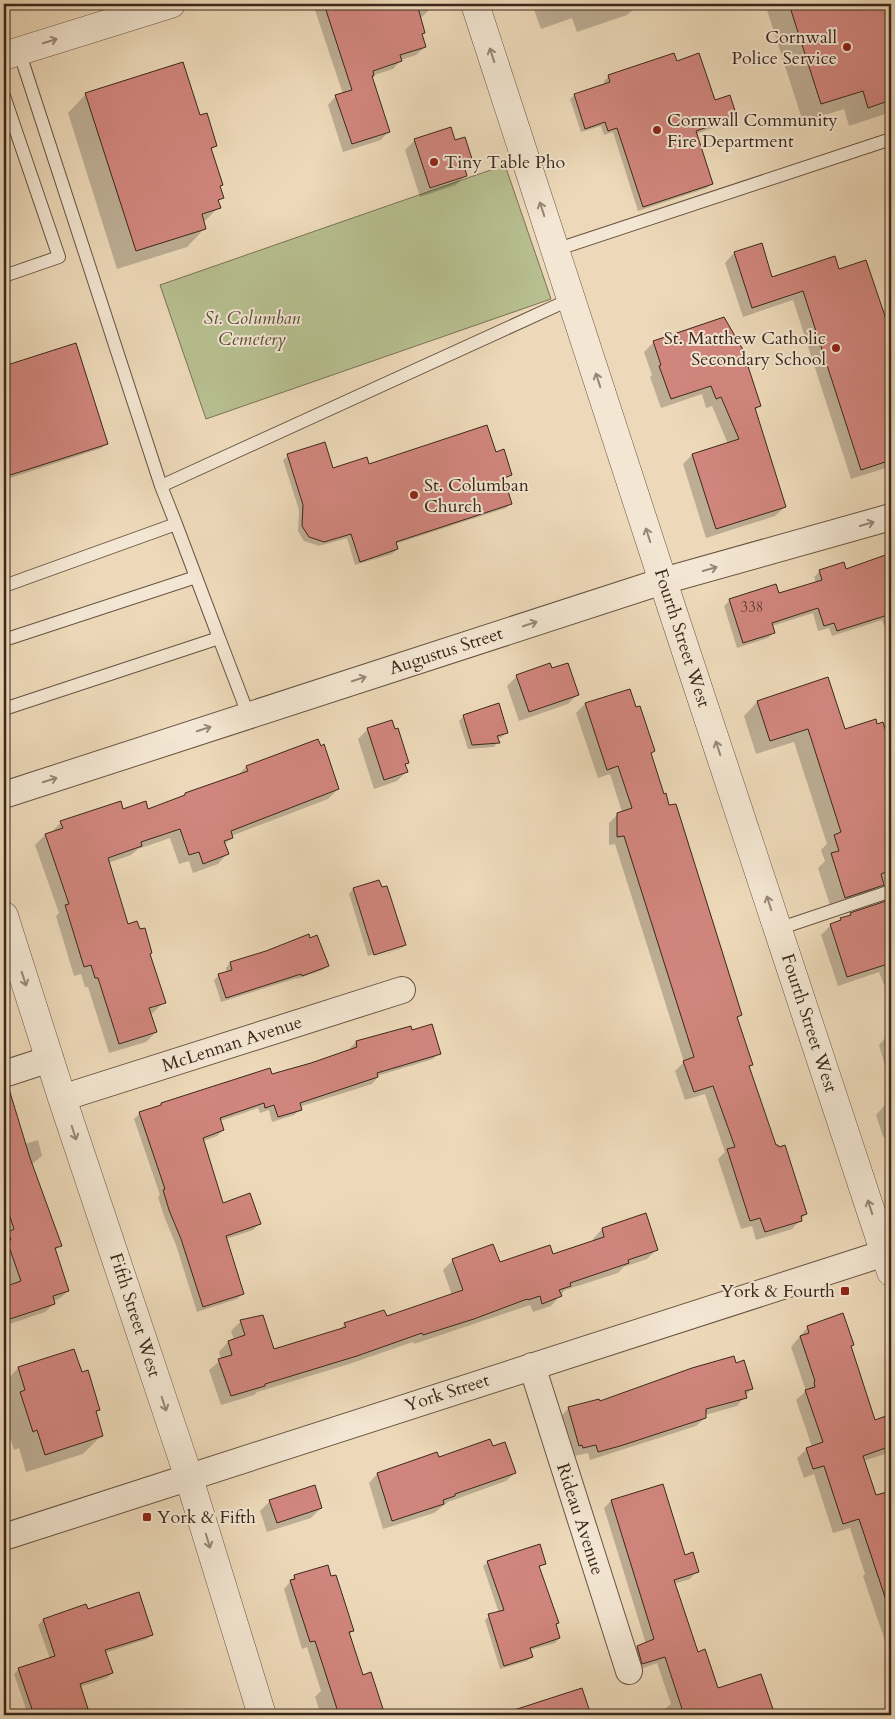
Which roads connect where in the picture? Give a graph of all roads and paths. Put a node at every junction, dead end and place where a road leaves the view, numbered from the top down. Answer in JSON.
{"nodes":[{"id":1,"x":171,"y":4,"type":"edge"},
{"id":2,"x":475,"y":4,"type":"edge"},
{"id":3,"x":12,"y":54,"type":"edge"},
{"id":4,"x":4,"y":96,"type":"edge"},
{"id":5,"x":891,"y":138,"type":"edge"},
{"id":6,"x":555,"y":250,"type":"junction"},
{"id":7,"x":4,"y":276,"type":"edge"},
{"id":8,"x":571,"y":299,"type":"junction"},
{"id":9,"x":161,"y":486,"type":"junction"},
{"id":10,"x":891,"y":517,"type":"edge"},
{"id":11,"x":176,"y":524,"type":"junction"},
{"id":12,"x":196,"y":577,"type":"junction"},
{"id":13,"x":663,"y":581,"type":"junction"},
{"id":14,"x":4,"y":586,"type":"edge"},
{"id":15,"x":219,"y":638,"type":"junction"},
{"id":16,"x":4,"y":640,"type":"edge"},
{"id":17,"x":4,"y":709,"type":"edge"},
{"id":18,"x":248,"y":714,"type":"junction"},
{"id":19,"x":4,"y":795,"type":"edge"},
{"id":20,"x":891,"y":891,"type":"edge"},
{"id":21,"x":4,"y":916,"type":"edge"},
{"id":22,"x":778,"y":929,"type":"junction"},
{"id":23,"x":402,"y":990,"type":"dead end"},
{"id":24,"x":50,"y":1059,"type":"junction"},
{"id":25,"x":4,"y":1074,"type":"edge"},
{"id":26,"x":62,"y":1098,"type":"junction"},
{"id":27,"x":889,"y":1259,"type":"edge"},
{"id":28,"x":532,"y":1366,"type":"junction"},
{"id":29,"x":189,"y":1478,"type":"junction"},
{"id":30,"x":4,"y":1538,"type":"edge"},
{"id":31,"x":629,"y":1671,"type":"dead end"},
{"id":32,"x":262,"y":1715,"type":"edge"}],
"edges":[{"from":3,"to":1,"type":"street","one_way":true},
{"from":6,"to":2,"type":"street","name":"Fourth Street West","one_way":true},
{"from":3,"to":9,"type":"lane"},
{"from":4,"to":7,"type":"lane"},
{"from":5,"to":6,"type":"lane"},
{"from":6,"to":8,"type":"street","name":"Fourth Street West"},
{"from":8,"to":9,"type":"lane"},
{"from":13,"to":8,"type":"street","name":"Fourth Street West","one_way":true},
{"from":9,"to":11,"type":"lane"},
{"from":13,"to":10,"type":"street","name":"Augustus Street","one_way":true},
{"from":11,"to":12,"type":"lane"},
{"from":11,"to":14,"type":"lane"},
{"from":12,"to":15,"type":"lane"},
{"from":12,"to":16,"type":"lane"},
{"from":18,"to":13,"type":"street","name":"Augustus Street","one_way":true},
{"from":22,"to":13,"type":"street","name":"Fourth Street West","one_way":true},
{"from":15,"to":17,"type":"lane"},
{"from":15,"to":18,"type":"lane"},
{"from":19,"to":18,"type":"street","name":"Augustus Street","one_way":true},
{"from":20,"to":22,"type":"lane"},
{"from":21,"to":24,"type":"street","name":"Fifth Street West","one_way":true},
{"from":27,"to":22,"type":"street","name":"Fourth Street West","one_way":true},
{"from":23,"to":26,"type":"street","name":"McLennan Avenue"},
{"from":24,"to":25,"type":"street"},
{"from":24,"to":26,"type":"street","name":"Fifth Street West"},
{"from":26,"to":29,"type":"street","name":"Fifth Street West","one_way":true},
{"from":27,"to":28,"type":"street","name":"York Street"},
{"from":28,"to":29,"type":"street","name":"York Street"},
{"from":28,"to":31,"type":"street","name":"Rideau Avenue"},
{"from":29,"to":30,"type":"street","name":"York Street"},
{"from":29,"to":32,"type":"street","name":"Fifth Street West","one_way":true}]}
